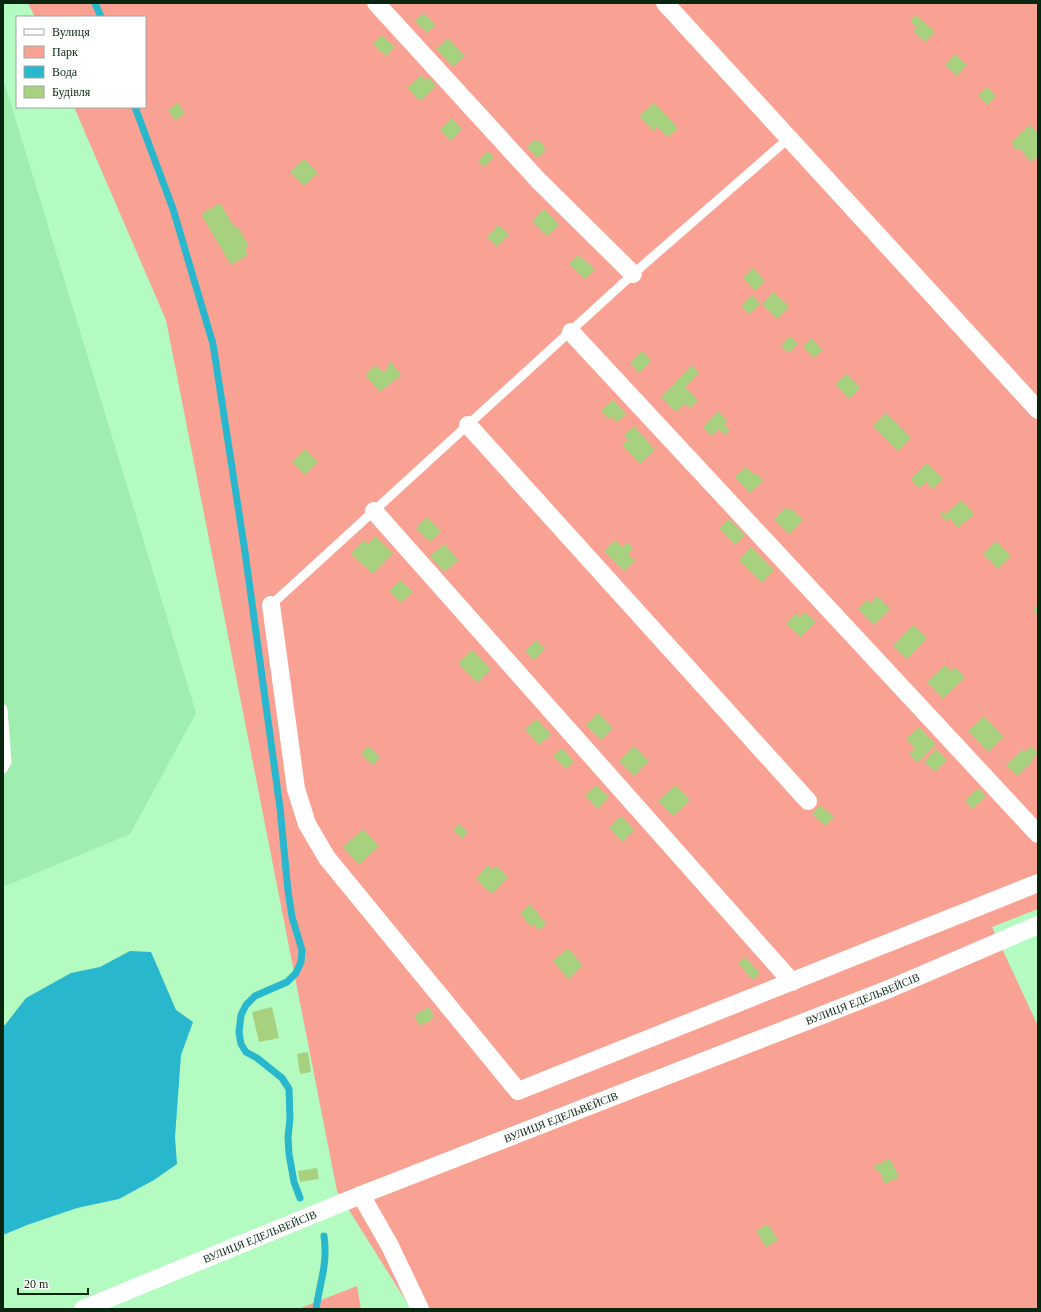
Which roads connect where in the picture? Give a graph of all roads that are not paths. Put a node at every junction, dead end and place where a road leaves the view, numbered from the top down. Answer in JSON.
{"nodes":[{"id":1,"x":376,"y":3,"type":"edge"},
{"id":2,"x":665,"y":3,"type":"edge"},
{"id":3,"x":789,"y":138,"type":"junction"},
{"id":4,"x":634,"y":274,"type":"junction"},
{"id":5,"x":571,"y":332,"type":"junction"},
{"id":6,"x":1038,"y":410,"type":"edge"},
{"id":7,"x":468,"y":425,"type":"junction"},
{"id":8,"x":374,"y":511,"type":"junction"},
{"id":9,"x":271,"y":605,"type":"joint"},
{"id":10,"x":3,"y":709,"type":"edge"},
{"id":11,"x":3,"y":769,"type":"edge"},
{"id":12,"x":808,"y":801,"type":"dead end"},
{"id":13,"x":1038,"y":834,"type":"edge"},
{"id":14,"x":1038,"y":883,"type":"edge"},
{"id":15,"x":1038,"y":925,"type":"edge"},
{"id":16,"x":792,"y":982,"type":"junction"},
{"id":17,"x":361,"y":1195,"type":"junction"},
{"id":18,"x":83,"y":1309,"type":"edge"},
{"id":19,"x":420,"y":1309,"type":"edge"}],
"edges":[{"from":1,"to":4,"type":"street"},
{"from":2,"to":3,"type":"street"},
{"from":3,"to":4,"type":"lane"},
{"from":3,"to":6,"type":"street"},
{"from":4,"to":5,"type":"lane"},
{"from":5,"to":7,"type":"lane"},
{"from":5,"to":13,"type":"street"},
{"from":7,"to":8,"type":"lane"},
{"from":7,"to":12,"type":"street"},
{"from":8,"to":9,"type":"lane"},
{"from":8,"to":16,"type":"street"},
{"from":9,"to":16,"type":"street"},
{"from":10,"to":11,"type":"lane"},
{"from":14,"to":16,"type":"street"},
{"from":15,"to":17,"type":"street","name":"ВУЛИЦЯ ЕДЕЛЬВЕЙСІВ"},
{"from":17,"to":18,"type":"street","name":"ВУЛИЦЯ ЕДЕЛЬВЕЙСІВ"},
{"from":17,"to":19,"type":"street"}]}
